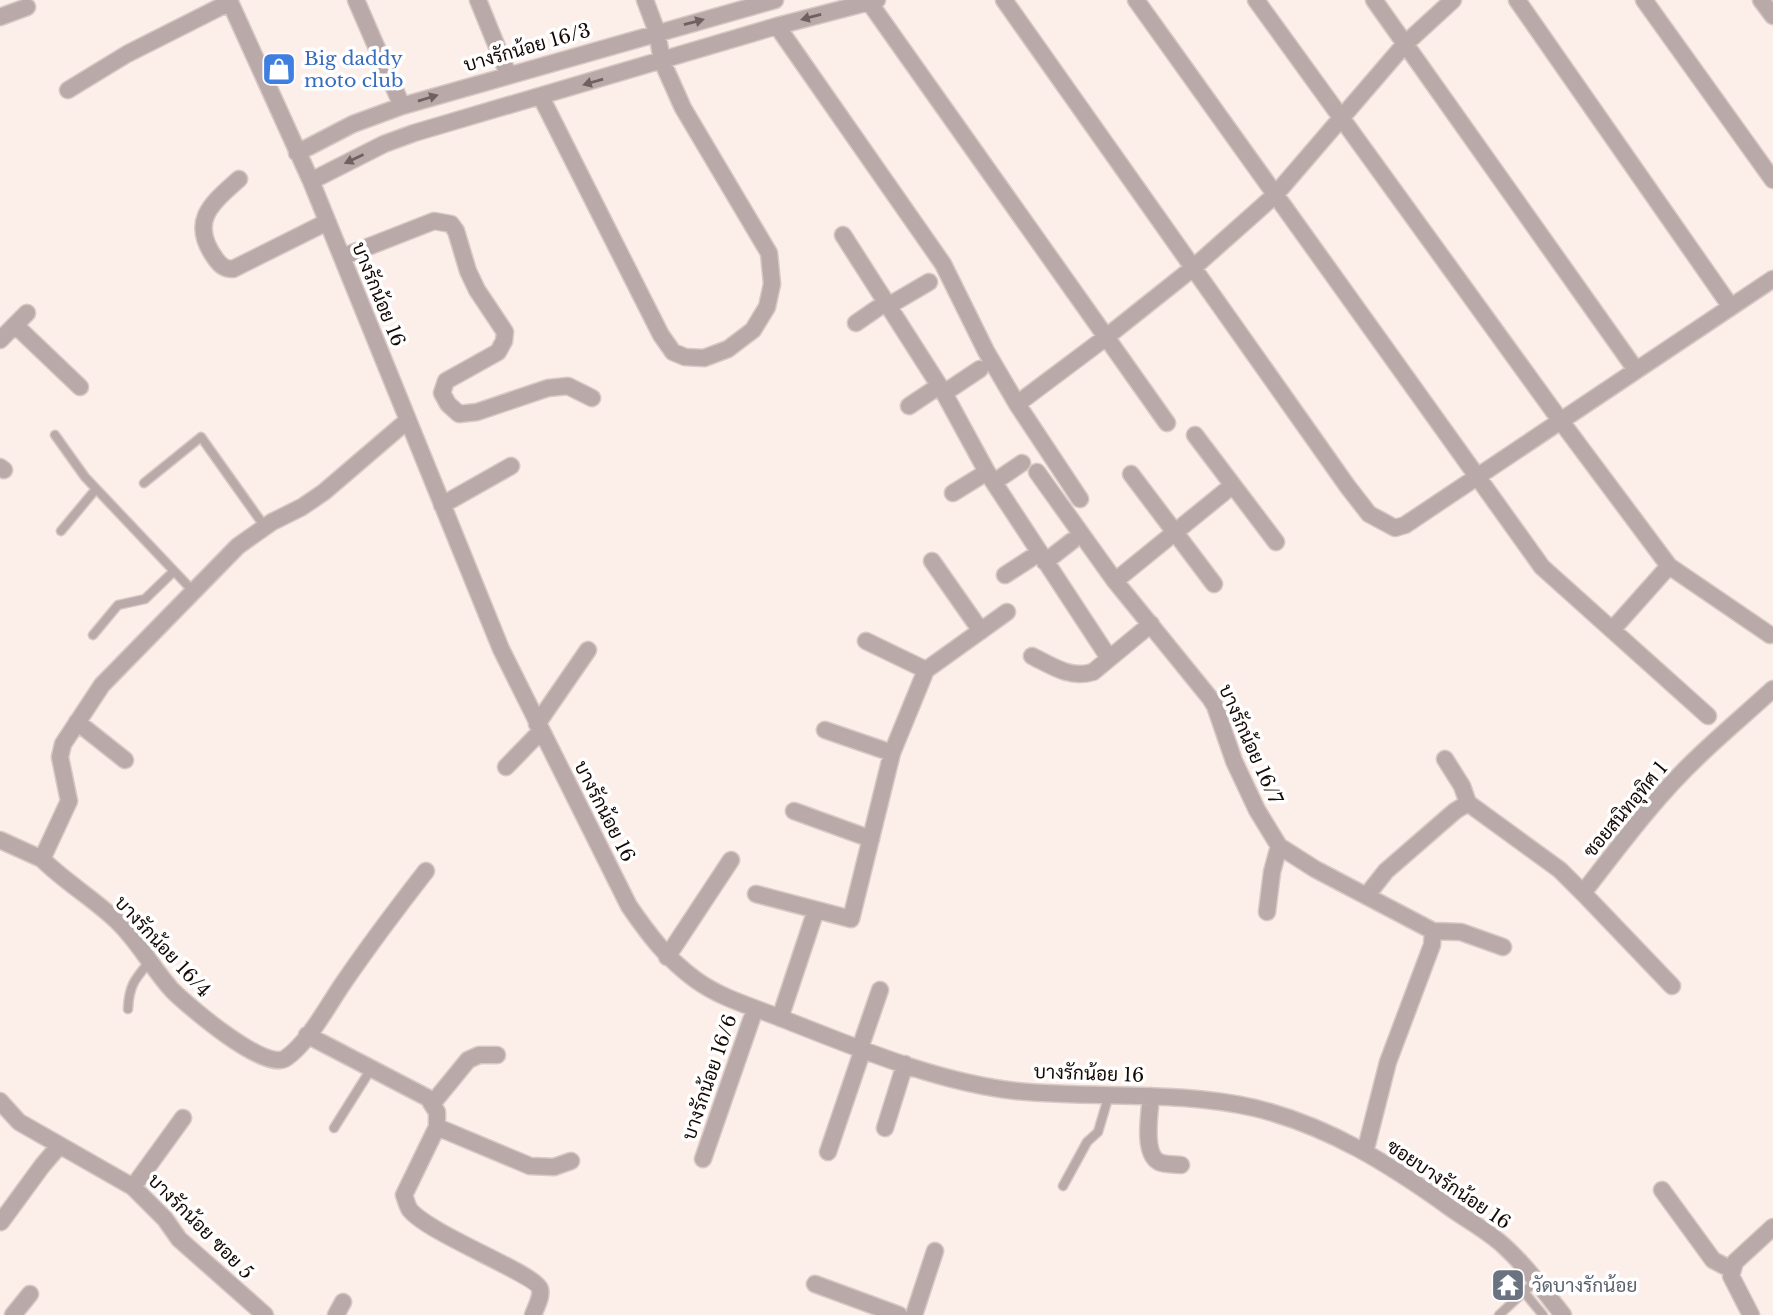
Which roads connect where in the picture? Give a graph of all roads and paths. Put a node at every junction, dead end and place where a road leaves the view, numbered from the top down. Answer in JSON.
{"nodes":[{"id":1,"x":356,"y":0,"type":"edge"},
{"id":2,"x":478,"y":0,"type":"edge"},
{"id":3,"x":645,"y":0,"type":"edge"},
{"id":4,"x":775,"y":0,"type":"edge"},
{"id":5,"x":1004,"y":0,"type":"edge"},
{"id":6,"x":1136,"y":0,"type":"edge"},
{"id":7,"x":1256,"y":0,"type":"edge"},
{"id":8,"x":1374,"y":0,"type":"edge"},
{"id":9,"x":1453,"y":0,"type":"edge"},
{"id":10,"x":1517,"y":0,"type":"edge"},
{"id":11,"x":1644,"y":0,"type":"edge"},
{"id":12,"x":1761,"y":0,"type":"edge"},
{"id":13,"x":230,"y":1,"type":"edge"},
{"id":14,"x":873,"y":1,"type":"edge"},
{"id":15,"x":27,"y":7,"type":"dead end"},
{"id":16,"x":1773,"y":16,"type":"edge"},
{"id":17,"x":0,"y":17,"type":"edge"},
{"id":18,"x":777,"y":26,"type":"junction"},
{"id":19,"x":657,"y":32,"type":"junction"},
{"id":20,"x":1405,"y":44,"type":"junction"},
{"id":21,"x":662,"y":61,"type":"junction"},
{"id":22,"x":508,"y":74,"type":"junction"},
{"id":23,"x":68,"y":90,"type":"dead end"},
{"id":24,"x":541,"y":97,"type":"junction"},
{"id":25,"x":402,"y":106,"type":"junction"},
{"id":26,"x":373,"y":117,"type":"junction"},
{"id":27,"x":1340,"y":118,"type":"junction"},
{"id":28,"x":384,"y":144,"type":"junction"},
{"id":29,"x":297,"y":153,"type":"junction"},
{"id":30,"x":239,"y":179,"type":"dead end"},
{"id":31,"x":1773,"y":180,"type":"edge"},
{"id":32,"x":311,"y":181,"type":"junction"},
{"id":33,"x":1275,"y":195,"type":"junction"},
{"id":34,"x":327,"y":222,"type":"junction"},
{"id":35,"x":843,"y":235,"type":"dead end"},
{"id":36,"x":342,"y":257,"type":"junction"},
{"id":37,"x":1193,"y":268,"type":"junction"},
{"id":38,"x":1773,"y":279,"type":"edge"},
{"id":39,"x":929,"y":282,"type":"dead end"},
{"id":40,"x":887,"y":304,"type":"junction"},
{"id":41,"x":1731,"y":307,"type":"junction"},
{"id":42,"x":856,"y":323,"type":"dead end"},
{"id":43,"x":1105,"y":338,"type":"junction"},
{"id":44,"x":0,"y":340,"type":"edge"},
{"id":45,"x":980,"y":369,"type":"dead end"},
{"id":46,"x":1636,"y":370,"type":"junction"},
{"id":47,"x":80,"y":387,"type":"dead end"},
{"id":48,"x":942,"y":389,"type":"junction"},
{"id":49,"x":592,"y":398,"type":"dead end"},
{"id":50,"x":1017,"y":404,"type":"junction"},
{"id":51,"x":909,"y":406,"type":"dead end"},
{"id":52,"x":408,"y":420,"type":"junction"},
{"id":53,"x":1560,"y":420,"type":"junction"},
{"id":54,"x":1167,"y":423,"type":"dead end"},
{"id":55,"x":55,"y":435,"type":"dead end"},
{"id":56,"x":1195,"y":435,"type":"dead end"},
{"id":57,"x":1022,"y":463,"type":"dead end"},
{"id":58,"x":510,"y":466,"type":"dead end"},
{"id":59,"x":1037,"y":472,"type":"dead end"},
{"id":60,"x":1131,"y":474,"type":"dead end"},
{"id":61,"x":991,"y":477,"type":"junction"},
{"id":62,"x":1477,"y":477,"type":"junction"},
{"id":63,"x":144,"y":483,"type":"dead end"},
{"id":64,"x":1233,"y":485,"type":"junction"},
{"id":65,"x":96,"y":489,"type":"junction"},
{"id":66,"x":953,"y":493,"type":"dead end"},
{"id":67,"x":1080,"y":499,"type":"dead end"},
{"id":68,"x":442,"y":505,"type":"junction"},
{"id":69,"x":265,"y":527,"type":"junction"},
{"id":70,"x":1175,"y":530,"type":"junction"},
{"id":71,"x":61,"y":531,"type":"dead end"},
{"id":72,"x":1072,"y":541,"type":"dead end"},
{"id":73,"x":1276,"y":542,"type":"dead end"},
{"id":74,"x":1042,"y":557,"type":"junction"},
{"id":75,"x":932,"y":561,"type":"dead end"},
{"id":76,"x":1669,"y":566,"type":"junction"},
{"id":77,"x":174,"y":571,"type":"junction"},
{"id":78,"x":1006,"y":575,"type":"dead end"},
{"id":79,"x":1115,"y":580,"type":"junction"},
{"id":80,"x":1214,"y":584,"type":"dead end"},
{"id":81,"x":193,"y":591,"type":"junction"},
{"id":82,"x":1007,"y":612,"type":"dead end"},
{"id":83,"x":1151,"y":624,"type":"junction"},
{"id":84,"x":1612,"y":630,"type":"junction"},
{"id":85,"x":981,"y":631,"type":"junction"},
{"id":86,"x":93,"y":635,"type":"dead end"},
{"id":87,"x":1770,"y":635,"type":"dead end"},
{"id":88,"x":866,"y":641,"type":"dead end"},
{"id":89,"x":588,"y":650,"type":"dead end"},
{"id":90,"x":1032,"y":656,"type":"dead end"},
{"id":91,"x":1109,"y":658,"type":"junction"},
{"id":92,"x":926,"y":670,"type":"junction"},
{"id":93,"x":1773,"y":689,"type":"edge"},
{"id":94,"x":1708,"y":716,"type":"dead end"},
{"id":95,"x":77,"y":722,"type":"junction"},
{"id":96,"x":539,"y":728,"type":"junction"},
{"id":97,"x":825,"y":730,"type":"dead end"},
{"id":98,"x":892,"y":753,"type":"junction"},
{"id":99,"x":1445,"y":759,"type":"dead end"},
{"id":100,"x":125,"y":760,"type":"dead end"},
{"id":101,"x":506,"y":767,"type":"dead end"},
{"id":102,"x":1468,"y":803,"type":"junction"},
{"id":103,"x":794,"y":811,"type":"dead end"},
{"id":104,"x":871,"y":839,"type":"junction"},
{"id":105,"x":0,"y":840,"type":"edge"},
{"id":106,"x":1279,"y":846,"type":"junction"},
{"id":107,"x":42,"y":859,"type":"junction"},
{"id":108,"x":731,"y":860,"type":"dead end"},
{"id":109,"x":426,"y":871,"type":"dead end"},
{"id":110,"x":1583,"y":893,"type":"junction"},
{"id":111,"x":756,"y":894,"type":"dead end"},
{"id":112,"x":1367,"y":895,"type":"junction"},
{"id":113,"x":816,"y":910,"type":"junction"},
{"id":114,"x":1267,"y":912,"type":"dead end"},
{"id":115,"x":1433,"y":931,"type":"junction"},
{"id":116,"x":1503,"y":947,"type":"dead end"},
{"id":117,"x":667,"y":957,"type":"junction"},
{"id":118,"x":149,"y":961,"type":"junction"},
{"id":119,"x":1672,"y":986,"type":"dead end"},
{"id":120,"x":880,"y":990,"type":"dead end"},
{"id":121,"x":128,"y":1009,"type":"dead end"},
{"id":122,"x":755,"y":1009,"type":"junction"},
{"id":123,"x":780,"y":1018,"type":"junction"},
{"id":124,"x":307,"y":1035,"type":"junction"},
{"id":125,"x":861,"y":1048,"type":"junction"},
{"id":126,"x":497,"y":1055,"type":"dead end"},
{"id":127,"x":905,"y":1064,"type":"junction"},
{"id":128,"x":371,"y":1069,"type":"junction"},
{"id":129,"x":1109,"y":1095,"type":"junction"},
{"id":130,"x":1151,"y":1096,"type":"junction"},
{"id":131,"x":0,"y":1101,"type":"edge"},
{"id":132,"x":432,"y":1104,"type":"junction"},
{"id":133,"x":183,"y":1118,"type":"dead end"},
{"id":134,"x":437,"y":1127,"type":"junction"},
{"id":135,"x":334,"y":1128,"type":"dead end"},
{"id":136,"x":885,"y":1128,"type":"dead end"},
{"id":137,"x":59,"y":1146,"type":"junction"},
{"id":138,"x":828,"y":1152,"type":"dead end"},
{"id":139,"x":1365,"y":1152,"type":"junction"},
{"id":140,"x":703,"y":1159,"type":"dead end"},
{"id":141,"x":571,"y":1161,"type":"dead end"},
{"id":142,"x":1181,"y":1165,"type":"dead end"},
{"id":143,"x":1063,"y":1186,"type":"dead end"},
{"id":144,"x":133,"y":1187,"type":"junction"},
{"id":145,"x":1662,"y":1190,"type":"dead end"},
{"id":146,"x":1,"y":1222,"type":"edge"},
{"id":147,"x":1773,"y":1227,"type":"edge"},
{"id":148,"x":935,"y":1251,"type":"dead end"},
{"id":149,"x":1732,"y":1269,"type":"junction"},
{"id":150,"x":1537,"y":1280,"type":"junction"},
{"id":151,"x":815,"y":1284,"type":"dead end"},
{"id":152,"x":1524,"y":1292,"type":"junction"},
{"id":153,"x":30,"y":1294,"type":"dead end"},
{"id":154,"x":13,"y":1315,"type":"edge"},
{"id":155,"x":265,"y":1315,"type":"edge"},
{"id":156,"x":533,"y":1315,"type":"edge"},
{"id":157,"x":899,"y":1315,"type":"edge"},
{"id":158,"x":914,"y":1315,"type":"edge"},
{"id":159,"x":1499,"y":1315,"type":"edge"},
{"id":160,"x":1543,"y":1315,"type":"edge"},
{"id":161,"x":1563,"y":1315,"type":"edge"},
{"id":162,"x":1751,"y":1315,"type":"edge"}],
"edges":[{"from":1,"to":25,"type":"street"},
{"from":2,"to":22,"type":"street"},
{"from":3,"to":19,"type":"street"},
{"from":19,"to":4,"type":"street","name":"บางรักน้อย 16/3","one_way":true},
{"from":5,"to":37,"type":"street"},
{"from":6,"to":33,"type":"street"},
{"from":7,"to":27,"type":"street"},
{"from":8,"to":20,"type":"street"},
{"from":9,"to":20,"type":"street"},
{"from":10,"to":41,"type":"street"},
{"from":11,"to":31,"type":"street"},
{"from":12,"to":16,"type":"street"},
{"from":13,"to":23,"type":"street"},
{"from":13,"to":29,"type":"street","name":"บางรักน้อย 16"},
{"from":14,"to":18,"type":"street","one_way":true},
{"from":14,"to":43,"type":"street"},
{"from":15,"to":17,"type":"street"},
{"from":18,"to":21,"type":"street"},
{"from":18,"to":50,"type":"street"},
{"from":19,"to":21,"type":"street"},
{"from":19,"to":22,"type":"street","name":"บางรักน้อย 16/3"},
{"from":20,"to":27,"type":"street"},
{"from":20,"to":46,"type":"street"},
{"from":21,"to":24,"type":"street","one_way":true},
{"from":21,"to":24,"type":"street"},
{"from":25,"to":22,"type":"street","name":"บางรักน้อย 16/3","one_way":true},
{"from":24,"to":28,"type":"street"},
{"from":25,"to":26,"type":"street","name":"บางรักน้อย 16/3"},
{"from":26,"to":28,"type":"street"},
{"from":26,"to":29,"type":"street","name":"บางรักน้อย 16/3"},
{"from":27,"to":33,"type":"street"},
{"from":27,"to":53,"type":"street"},
{"from":28,"to":32,"type":"street","one_way":true},
{"from":29,"to":32,"type":"street","name":"บางรักน้อย 16"},
{"from":30,"to":34,"type":"street"},
{"from":32,"to":34,"type":"street","name":"บางรักน้อย 16"},
{"from":33,"to":37,"type":"street"},
{"from":33,"to":62,"type":"street"},
{"from":34,"to":36,"type":"street","name":"บางรักน้อย 16"},
{"from":35,"to":40,"type":"street"},
{"from":36,"to":49,"type":"street"},
{"from":36,"to":52,"type":"street","name":"บางรักน้อย 16"},
{"from":37,"to":43,"type":"street"},
{"from":37,"to":62,"type":"street"},
{"from":38,"to":41,"type":"street"},
{"from":39,"to":40,"type":"street"},
{"from":40,"to":42,"type":"street"},
{"from":40,"to":48,"type":"street"},
{"from":41,"to":46,"type":"street"},
{"from":43,"to":50,"type":"street"},
{"from":43,"to":54,"type":"street"},
{"from":44,"to":47,"type":"street"},
{"from":45,"to":48,"type":"street"},
{"from":46,"to":53,"type":"street"},
{"from":48,"to":51,"type":"street"},
{"from":48,"to":61,"type":"street"},
{"from":50,"to":67,"type":"street"},
{"from":52,"to":68,"type":"street","name":"บางรักน้อย 16"},
{"from":52,"to":69,"type":"street"},
{"from":53,"to":62,"type":"street"},
{"from":53,"to":76,"type":"street"},
{"from":55,"to":65,"type":"lane"},
{"from":56,"to":64,"type":"street"},
{"from":57,"to":61,"type":"street"},
{"from":58,"to":68,"type":"street"},
{"from":59,"to":79,"type":"street","name":"บางรักน้อย 16/7"},
{"from":60,"to":70,"type":"street"},
{"from":61,"to":66,"type":"street"},
{"from":61,"to":74,"type":"street"},
{"from":62,"to":84,"type":"street"},
{"from":63,"to":69,"type":"lane"},
{"from":64,"to":70,"type":"street"},
{"from":64,"to":73,"type":"street"},
{"from":65,"to":71,"type":"lane"},
{"from":65,"to":77,"type":"lane"},
{"from":68,"to":96,"type":"street","name":"บางรักน้อย 16"},
{"from":69,"to":81,"type":"street"},
{"from":70,"to":79,"type":"street"},
{"from":70,"to":80,"type":"street"},
{"from":72,"to":74,"type":"street"},
{"from":74,"to":78,"type":"street"},
{"from":74,"to":91,"type":"street"},
{"from":75,"to":85,"type":"street"},
{"from":76,"to":84,"type":"street"},
{"from":76,"to":87,"type":"street"},
{"from":77,"to":81,"type":"lane"},
{"from":77,"to":86,"type":"lane"},
{"from":79,"to":83,"type":"street","name":"บางรักน้อย 16/7"},
{"from":81,"to":95,"type":"street"},
{"from":82,"to":85,"type":"street"},
{"from":83,"to":91,"type":"street"},
{"from":83,"to":106,"type":"street","name":"บางรักน้อย 16/7"},
{"from":84,"to":94,"type":"street"},
{"from":85,"to":92,"type":"street"},
{"from":88,"to":92,"type":"street"},
{"from":89,"to":96,"type":"street"},
{"from":90,"to":91,"type":"street"},
{"from":92,"to":98,"type":"street"},
{"from":93,"to":110,"type":"street","name":"ซอยสนิทอุทิศ 1"},
{"from":95,"to":100,"type":"street"},
{"from":95,"to":107,"type":"street"},
{"from":96,"to":101,"type":"street"},
{"from":96,"to":117,"type":"street","name":"บางรักน้อย 16"},
{"from":97,"to":98,"type":"street"},
{"from":98,"to":104,"type":"street"},
{"from":99,"to":102,"type":"street"},
{"from":102,"to":110,"type":"street"},
{"from":102,"to":112,"type":"street"},
{"from":103,"to":104,"type":"street"},
{"from":104,"to":113,"type":"street"},
{"from":105,"to":107,"type":"street","name":"บางรักน้อย 16/4"},
{"from":106,"to":112,"type":"street","name":"บางรักน้อย 16/7"},
{"from":106,"to":114,"type":"street"},
{"from":107,"to":118,"type":"street","name":"บางรักน้อย 16/4"},
{"from":108,"to":117,"type":"street"},
{"from":109,"to":124,"type":"street","name":"บางรักน้อย 16/4"},
{"from":110,"to":119,"type":"street"},
{"from":111,"to":113,"type":"street"},
{"from":112,"to":115,"type":"street","name":"บางรักน้อย 16/7"},
{"from":113,"to":123,"type":"street"},
{"from":115,"to":116,"type":"street"},
{"from":115,"to":139,"type":"street"},
{"from":117,"to":122,"type":"street","name":"บางรักน้อย 16"},
{"from":118,"to":121,"type":"lane"},
{"from":118,"to":124,"type":"street","name":"บางรักน้อย 16/4"},
{"from":120,"to":125,"type":"street"},
{"from":122,"to":123,"type":"street","name":"บางรักน้อย 16"},
{"from":122,"to":140,"type":"street","name":"บางรักน้อย 16/6"},
{"from":123,"to":125,"type":"street","name":"บางรักน้อย 16"},
{"from":124,"to":128,"type":"street"},
{"from":125,"to":127,"type":"street","name":"บางรักน้อย 16"},
{"from":125,"to":138,"type":"street"},
{"from":126,"to":132,"type":"street"},
{"from":127,"to":129,"type":"street","name":"บางรักน้อย 16"},
{"from":127,"to":136,"type":"street"},
{"from":128,"to":132,"type":"street"},
{"from":128,"to":135,"type":"lane"},
{"from":129,"to":130,"type":"street","name":"บางรักน้อย 16"},
{"from":129,"to":143,"type":"lane"},
{"from":130,"to":139,"type":"street","name":"บางรักน้อย 16"},
{"from":130,"to":142,"type":"street"},
{"from":131,"to":137,"type":"street","name":"บางรักน้อย ซอย 5"},
{"from":132,"to":134,"type":"street"},
{"from":133,"to":144,"type":"street"},
{"from":134,"to":141,"type":"street"},
{"from":134,"to":156,"type":"street"},
{"from":137,"to":144,"type":"street","name":"บางรักน้อย ซอย 5"},
{"from":137,"to":146,"type":"street"},
{"from":139,"to":150,"type":"street","name":"ซอยบางรักน้อย 16"},
{"from":144,"to":155,"type":"street","name":"บางรักน้อย ซอย 5"},
{"from":145,"to":149,"type":"street"},
{"from":147,"to":149,"type":"street"},
{"from":148,"to":158,"type":"street"},
{"from":149,"to":162,"type":"street"},
{"from":150,"to":152,"type":"lane"},
{"from":150,"to":161,"type":"street","name":"ซอยบางรักน้อย 16"},
{"from":151,"to":157,"type":"street"},
{"from":152,"to":159,"type":"lane"},
{"from":152,"to":160,"type":"lane"},
{"from":153,"to":154,"type":"street"}]}
